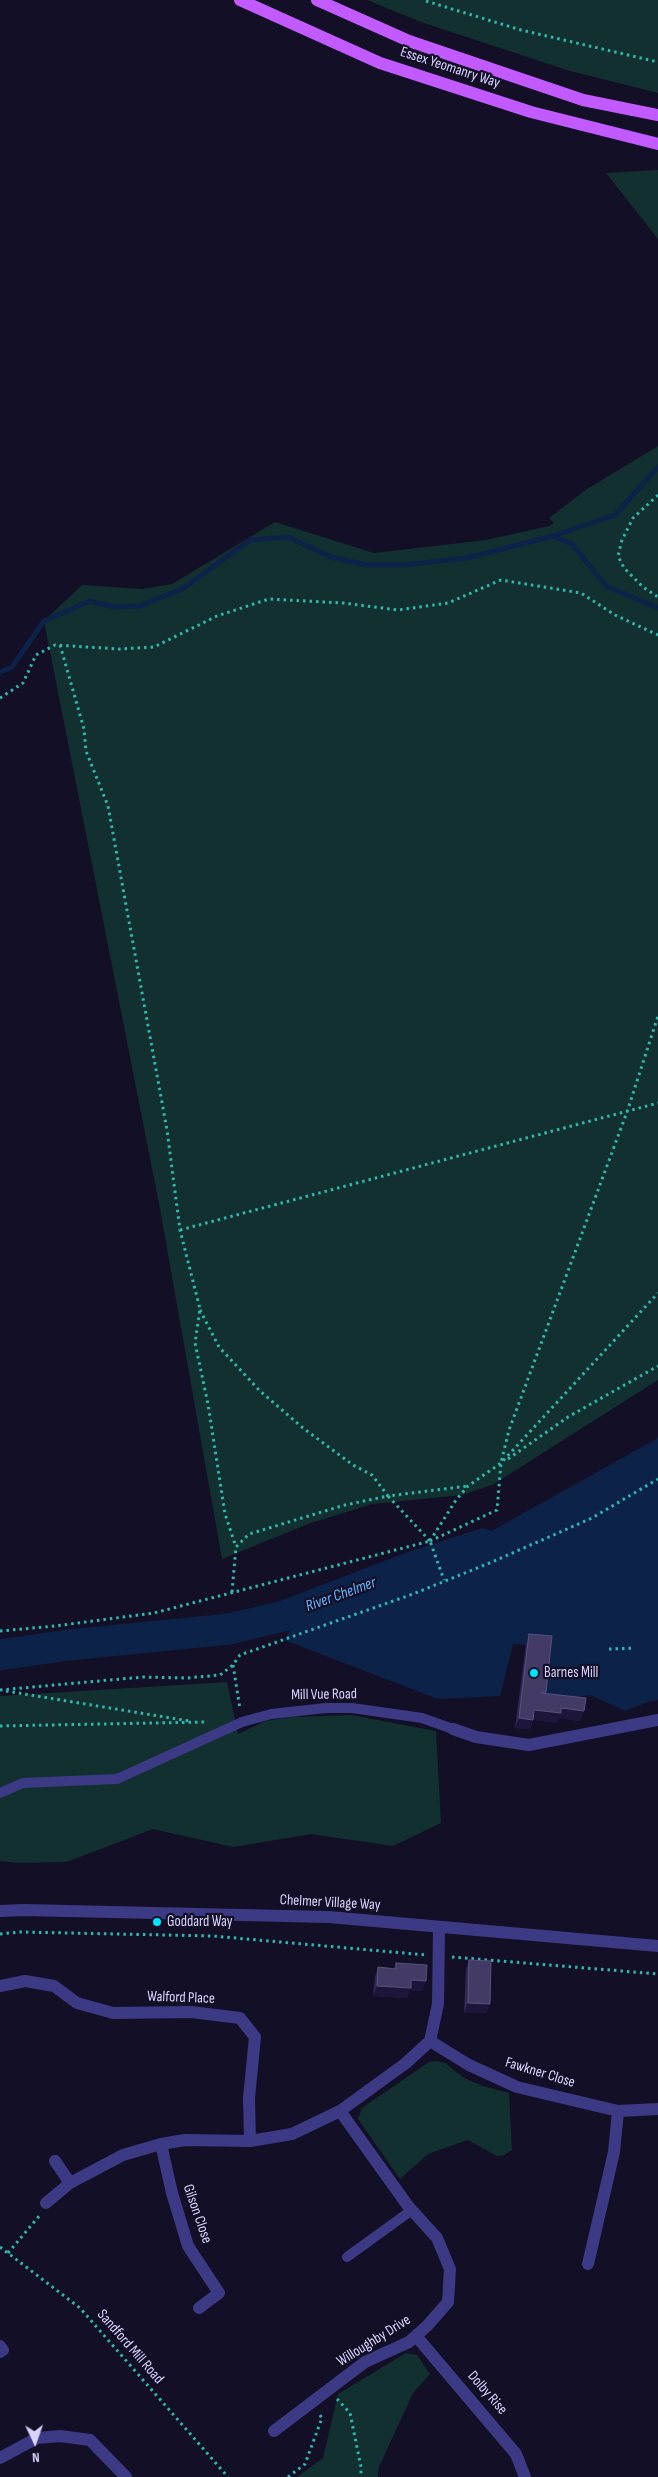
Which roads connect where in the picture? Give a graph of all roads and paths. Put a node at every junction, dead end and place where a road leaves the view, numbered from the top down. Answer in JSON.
{"nodes":[{"id":1,"x":240,"y":0,"type":"edge"},
{"id":2,"x":317,"y":0,"type":"edge"},
{"id":3,"x":426,"y":1,"type":"edge"},
{"id":4,"x":658,"y":62,"type":"edge"},
{"id":5,"x":658,"y":115,"type":"edge"},
{"id":6,"x":658,"y":144,"type":"edge"},
{"id":7,"x":658,"y":495,"type":"edge"},
{"id":8,"x":658,"y":597,"type":"edge"},
{"id":9,"x":658,"y":635,"type":"edge"},
{"id":10,"x":60,"y":645,"type":"junction"},
{"id":11,"x":0,"y":698,"type":"edge"},
{"id":12,"x":658,"y":1016,"type":"edge"},
{"id":13,"x":658,"y":1103,"type":"edge"},
{"id":14,"x":627,"y":1112,"type":"junction"},
{"id":15,"x":180,"y":1230,"type":"junction"},
{"id":16,"x":658,"y":1293,"type":"edge"},
{"id":17,"x":200,"y":1309,"type":"junction"},
{"id":18,"x":658,"y":1366,"type":"edge"},
{"id":19,"x":501,"y":1463,"type":"junction"},
{"id":20,"x":658,"y":1479,"type":"edge"},
{"id":21,"x":468,"y":1486,"type":"junction"},
{"id":22,"x":388,"y":1496,"type":"junction"},
{"id":23,"x":430,"y":1542,"type":"junction"},
{"id":24,"x":236,"y":1547,"type":"junction"},
{"id":25,"x":444,"y":1580,"type":"junction"},
{"id":26,"x":232,"y":1592,"type":"junction"},
{"id":27,"x":0,"y":1631,"type":"edge"},
{"id":28,"x":634,"y":1648,"type":"dead end"},
{"id":29,"x":609,"y":1649,"type":"dead end"},
{"id":30,"x":233,"y":1665,"type":"junction"},
{"id":31,"x":0,"y":1690,"type":"edge"},
{"id":32,"x":658,"y":1720,"type":"edge"},
{"id":33,"x":198,"y":1722,"type":"junction"},
{"id":34,"x":215,"y":1722,"type":"dead end"},
{"id":35,"x":242,"y":1722,"type":"junction"},
{"id":36,"x":0,"y":1726,"type":"edge"},
{"id":37,"x":453,"y":1729,"type":"joint"},
{"id":38,"x":0,"y":1793,"type":"edge"},
{"id":39,"x":0,"y":1911,"type":"edge"},
{"id":40,"x":439,"y":1927,"type":"junction"},
{"id":41,"x":0,"y":1934,"type":"edge"},
{"id":42,"x":658,"y":1946,"type":"edge"},
{"id":43,"x":440,"y":1957,"type":"junction"},
{"id":44,"x":658,"y":1974,"type":"edge"},
{"id":45,"x":0,"y":1986,"type":"edge"},
{"id":46,"x":430,"y":2041,"type":"junction"},
{"id":47,"x":658,"y":2109,"type":"edge"},
{"id":48,"x":340,"y":2111,"type":"junction"},
{"id":49,"x":618,"y":2111,"type":"junction"},
{"id":50,"x":250,"y":2141,"type":"junction"},
{"id":51,"x":162,"y":2144,"type":"junction"},
{"id":52,"x":56,"y":2161,"type":"dead end"},
{"id":53,"x":70,"y":2183,"type":"junction"},
{"id":54,"x":46,"y":2203,"type":"joint"},
{"id":55,"x":412,"y":2210,"type":"junction"},
{"id":56,"x":0,"y":2247,"type":"edge"},
{"id":57,"x":8,"y":2253,"type":"junction"},
{"id":58,"x":347,"y":2257,"type":"dead end"},
{"id":59,"x":588,"y":2264,"type":"dead end"},
{"id":60,"x":199,"y":2308,"type":"dead end"},
{"id":61,"x":416,"y":2336,"type":"junction"},
{"id":62,"x":0,"y":2346,"type":"edge"},
{"id":63,"x":0,"y":2352,"type":"edge"},
{"id":64,"x":329,"y":2390,"type":"junction"},
{"id":65,"x":312,"y":2403,"type":"junction"},
{"id":66,"x":274,"y":2431,"type":"dead end"},
{"id":67,"x":0,"y":2458,"type":"edge"},
{"id":68,"x":126,"y":2477,"type":"edge"},
{"id":69,"x":228,"y":2477,"type":"edge"},
{"id":70,"x":288,"y":2477,"type":"edge"},
{"id":71,"x":361,"y":2477,"type":"edge"},
{"id":72,"x":526,"y":2477,"type":"edge"}],
"edges":[{"from":1,"to":6,"type":"main road","name":"Essex Yeomanry Way"},
{"from":2,"to":5,"type":"main road","name":"Essex Yeomanry Way"},
{"from":3,"to":4,"type":"path"},
{"from":7,"to":8,"type":"path"},
{"from":9,"to":10,"type":"path"},
{"from":10,"to":11,"type":"path"},
{"from":10,"to":15,"type":"path"},
{"from":12,"to":14,"type":"path"},
{"from":13,"to":14,"type":"path"},
{"from":14,"to":15,"type":"path"},
{"from":14,"to":19,"type":"path"},
{"from":15,"to":17,"type":"path"},
{"from":16,"to":19,"type":"path"},
{"from":17,"to":22,"type":"path"},
{"from":17,"to":24,"type":"path"},
{"from":18,"to":19,"type":"path"},
{"from":19,"to":21,"type":"path"},
{"from":19,"to":23,"type":"path"},
{"from":20,"to":25,"type":"path"},
{"from":21,"to":22,"type":"path"},
{"from":21,"to":23,"type":"path"},
{"from":22,"to":23,"type":"path"},
{"from":22,"to":24,"type":"path"},
{"from":23,"to":25,"type":"path"},
{"from":23,"to":26,"type":"path"},
{"from":24,"to":26,"type":"path"},
{"from":25,"to":30,"type":"path"},
{"from":26,"to":27,"type":"path"},
{"from":28,"to":29,"type":"path"},
{"from":30,"to":31,"type":"path"},
{"from":30,"to":35,"type":"path"},
{"from":31,"to":33,"type":"path"},
{"from":32,"to":37,"type":"street","name":"Mill Vue Road"},
{"from":33,"to":34,"type":"path"},
{"from":33,"to":36,"type":"path"},
{"from":35,"to":37,"type":"lane","name":"Mill Vue Road"},
{"from":35,"to":38,"type":"lane","name":"Mill Vue Road"},
{"from":39,"to":40,"type":"street","name":"Chelmer Village Way"},
{"from":40,"to":42,"type":"street","name":"Chelmer Village Way"},
{"from":40,"to":43,"type":"street"},
{"from":41,"to":43,"type":"path"},
{"from":43,"to":44,"type":"path"},
{"from":43,"to":46,"type":"street"},
{"from":45,"to":50,"type":"street","name":"Walford Place"},
{"from":46,"to":48,"type":"street"},
{"from":46,"to":49,"type":"street","name":"Fawkner Close"},
{"from":47,"to":49,"type":"street","name":"Fawkner Close"},
{"from":48,"to":50,"type":"street"},
{"from":48,"to":55,"type":"street","name":"Willoughby Drive"},
{"from":49,"to":59,"type":"street"},
{"from":50,"to":51,"type":"street"},
{"from":51,"to":53,"type":"street"},
{"from":51,"to":60,"type":"street","name":"Gilson Close"},
{"from":52,"to":53,"type":"street"},
{"from":53,"to":54,"type":"street"},
{"from":54,"to":57,"type":"path"},
{"from":55,"to":58,"type":"lane"},
{"from":55,"to":61,"type":"street","name":"Willoughby Drive"},
{"from":56,"to":57,"type":"path","name":"Sandford Mill Road"},
{"from":57,"to":69,"type":"path","name":"Sandford Mill Road"},
{"from":61,"to":64,"type":"street","name":"Willoughby Drive"},
{"from":61,"to":72,"type":"street","name":"Dolby Rise"},
{"from":62,"to":63,"type":"street"},
{"from":64,"to":65,"type":"street","name":"Willoughby Drive"},
{"from":64,"to":71,"type":"path"},
{"from":65,"to":66,"type":"street","name":"Willoughby Drive"},
{"from":65,"to":70,"type":"path"},
{"from":67,"to":68,"type":"street"}]}
